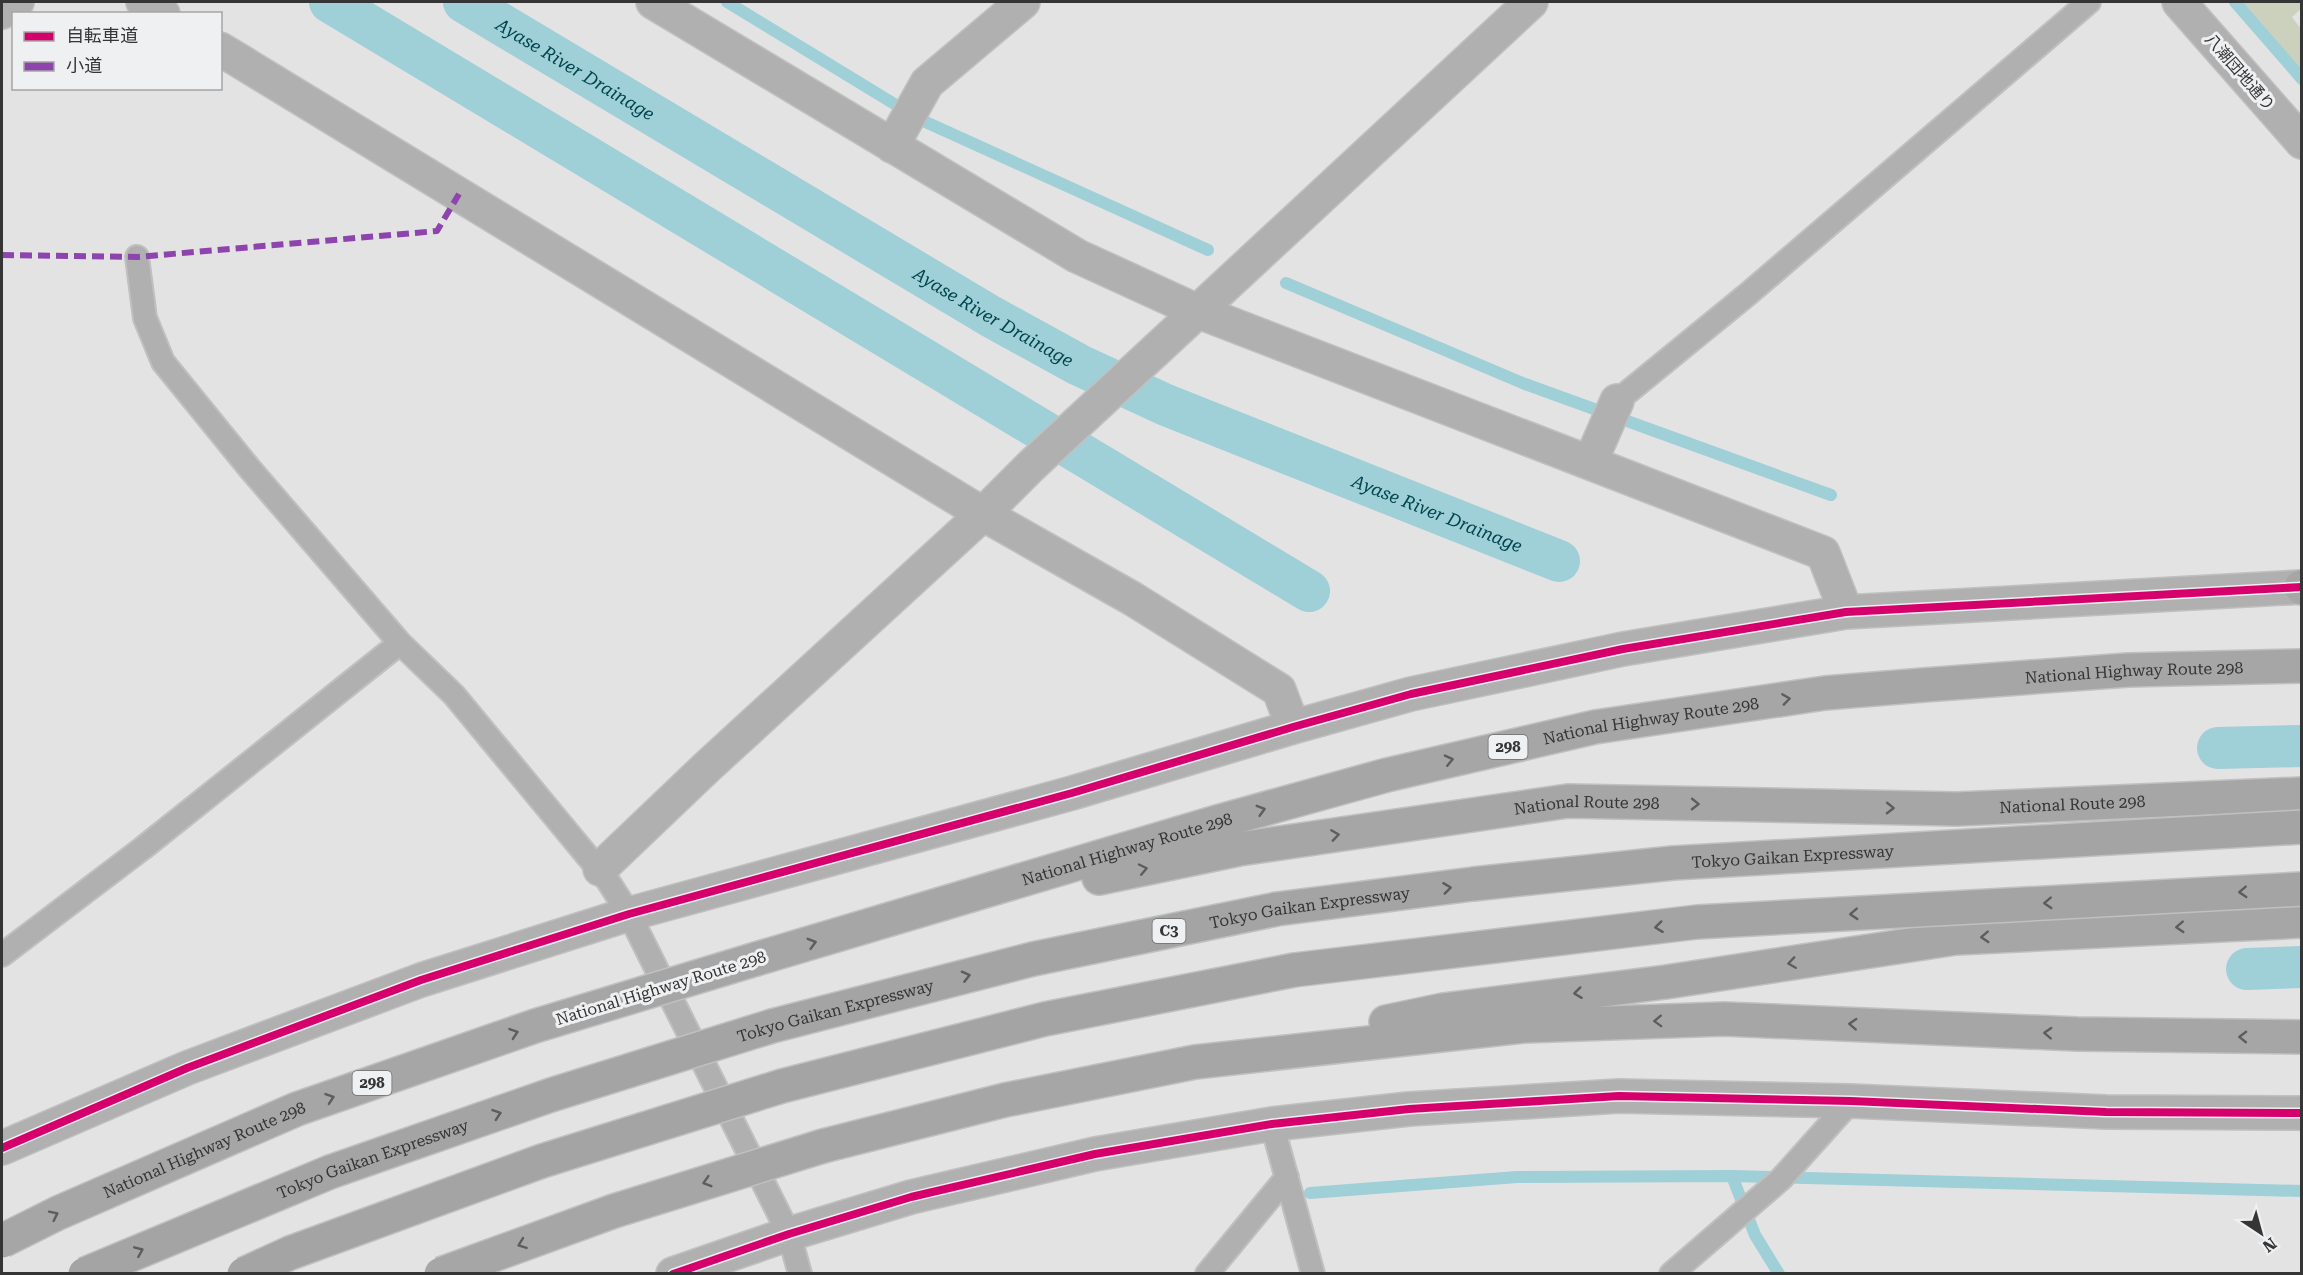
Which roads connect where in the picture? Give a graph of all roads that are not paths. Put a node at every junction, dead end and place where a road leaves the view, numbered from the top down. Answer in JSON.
{"nodes":[{"id":1,"x":16,"y":2,"type":"edge"},
{"id":2,"x":143,"y":2,"type":"edge"},
{"id":3,"x":1023,"y":2,"type":"edge"},
{"id":4,"x":1531,"y":2,"type":"edge"},
{"id":5,"x":2089,"y":2,"type":"edge"},
{"id":6,"x":2179,"y":2,"type":"edge"},
{"id":7,"x":669,"y":6,"type":"edge"},
{"id":8,"x":2,"y":12,"type":"edge"},
{"id":9,"x":160,"y":12,"type":"edge"},
{"id":10,"x":222,"y":50,"type":"edge"},
{"id":11,"x":903,"y":124,"type":"junction"},
{"id":12,"x":2301,"y":142,"type":"edge"},
{"id":13,"x":137,"y":257,"type":"dead end"},
{"id":14,"x":1197,"y":312,"type":"junction"},
{"id":15,"x":1613,"y":411,"type":"joint"},
{"id":16,"x":1590,"y":463,"type":"junction"},
{"id":17,"x":983,"y":514,"type":"junction"},
{"id":18,"x":2301,"y":588,"type":"edge"},
{"id":19,"x":1846,"y":612,"type":"junction"},
{"id":20,"x":400,"y":643,"type":"junction"},
{"id":21,"x":2292,"y":666,"type":"edge"},
{"id":22,"x":1293,"y":727,"type":"junction"},
{"id":23,"x":2301,"y":794,"type":"edge"},
{"id":24,"x":2301,"y":827,"type":"edge"},
{"id":25,"x":600,"y":869,"type":"junction"},
{"id":26,"x":2301,"y":889,"type":"edge"},
{"id":27,"x":629,"y":914,"type":"junction"},
{"id":28,"x":2301,"y":921,"type":"edge"},
{"id":29,"x":880,"y":924,"type":"junction"},
{"id":30,"x":2,"y":955,"type":"edge"},
{"id":31,"x":2301,"y":1037,"type":"edge"},
{"id":32,"x":1195,"y":1062,"type":"junction"},
{"id":33,"x":1851,"y":1101,"type":"junction"},
{"id":34,"x":2301,"y":1113,"type":"edge"},
{"id":35,"x":1272,"y":1124,"type":"junction"},
{"id":36,"x":2,"y":1148,"type":"edge"},
{"id":37,"x":1287,"y":1177,"type":"junction"},
{"id":38,"x":789,"y":1234,"type":"junction"},
{"id":39,"x":2,"y":1241,"type":"edge"},
{"id":40,"x":85,"y":1274,"type":"edge"},
{"id":41,"x":244,"y":1274,"type":"edge"},
{"id":42,"x":441,"y":1274,"type":"edge"},
{"id":43,"x":673,"y":1274,"type":"edge"},
{"id":44,"x":800,"y":1274,"type":"edge"},
{"id":45,"x":1208,"y":1274,"type":"edge"},
{"id":46,"x":1313,"y":1274,"type":"edge"},
{"id":47,"x":1671,"y":1274,"type":"edge"}],
"edges":[{"from":1,"to":8,"type":"street"},
{"from":2,"to":9,"type":"street"},
{"from":3,"to":11,"type":"street"},
{"from":4,"to":14,"type":"street"},
{"from":5,"to":15,"type":"lane"},
{"from":6,"to":12,"type":"street","name":"八潮団地通り"},
{"from":7,"to":11,"type":"street"},
{"from":10,"to":17,"type":"street"},
{"from":11,"to":14,"type":"street"},
{"from":13,"to":20,"type":"lane"},
{"from":14,"to":16,"type":"street"},
{"from":14,"to":17,"type":"street"},
{"from":15,"to":16,"type":"street"},
{"from":16,"to":19,"type":"street"},
{"from":17,"to":22,"type":"street"},
{"from":17,"to":25,"type":"street"},
{"from":18,"to":19,"type":"street"},
{"from":19,"to":22,"type":"street"},
{"from":20,"to":25,"type":"lane"},
{"from":20,"to":30,"type":"lane"},
{"from":29,"to":21,"type":"highway","name":"National Highway Route 298","number":"298","one_way":true},
{"from":22,"to":27,"type":"street"},
{"from":29,"to":23,"type":"highway","name":"National Route 298","number":"298","one_way":true},
{"from":40,"to":24,"type":"highway","name":"Tokyo Gaikan Expressway","number":"C3","one_way":true,"bridge":true},
{"from":25,"to":27,"type":"lane"},
{"from":26,"to":41,"type":"highway","one_way":true,"bridge":true},
{"from":27,"to":36,"type":"street"},
{"from":27,"to":38,"type":"lane"},
{"from":28,"to":32,"type":"highway","one_way":true},
{"from":39,"to":29,"type":"highway","name":"National Highway Route 298","number":"298","one_way":true,"bridge":true},
{"from":31,"to":32,"type":"highway","one_way":true},
{"from":32,"to":42,"type":"highway","one_way":true,"bridge":true},
{"from":33,"to":34,"type":"street"},
{"from":33,"to":35,"type":"street"},
{"from":33,"to":47,"type":"lane"},
{"from":35,"to":37,"type":"lane"},
{"from":35,"to":38,"type":"street"},
{"from":37,"to":45,"type":"lane"},
{"from":37,"to":46,"type":"lane"},
{"from":38,"to":43,"type":"street"},
{"from":38,"to":44,"type":"lane"}]}
